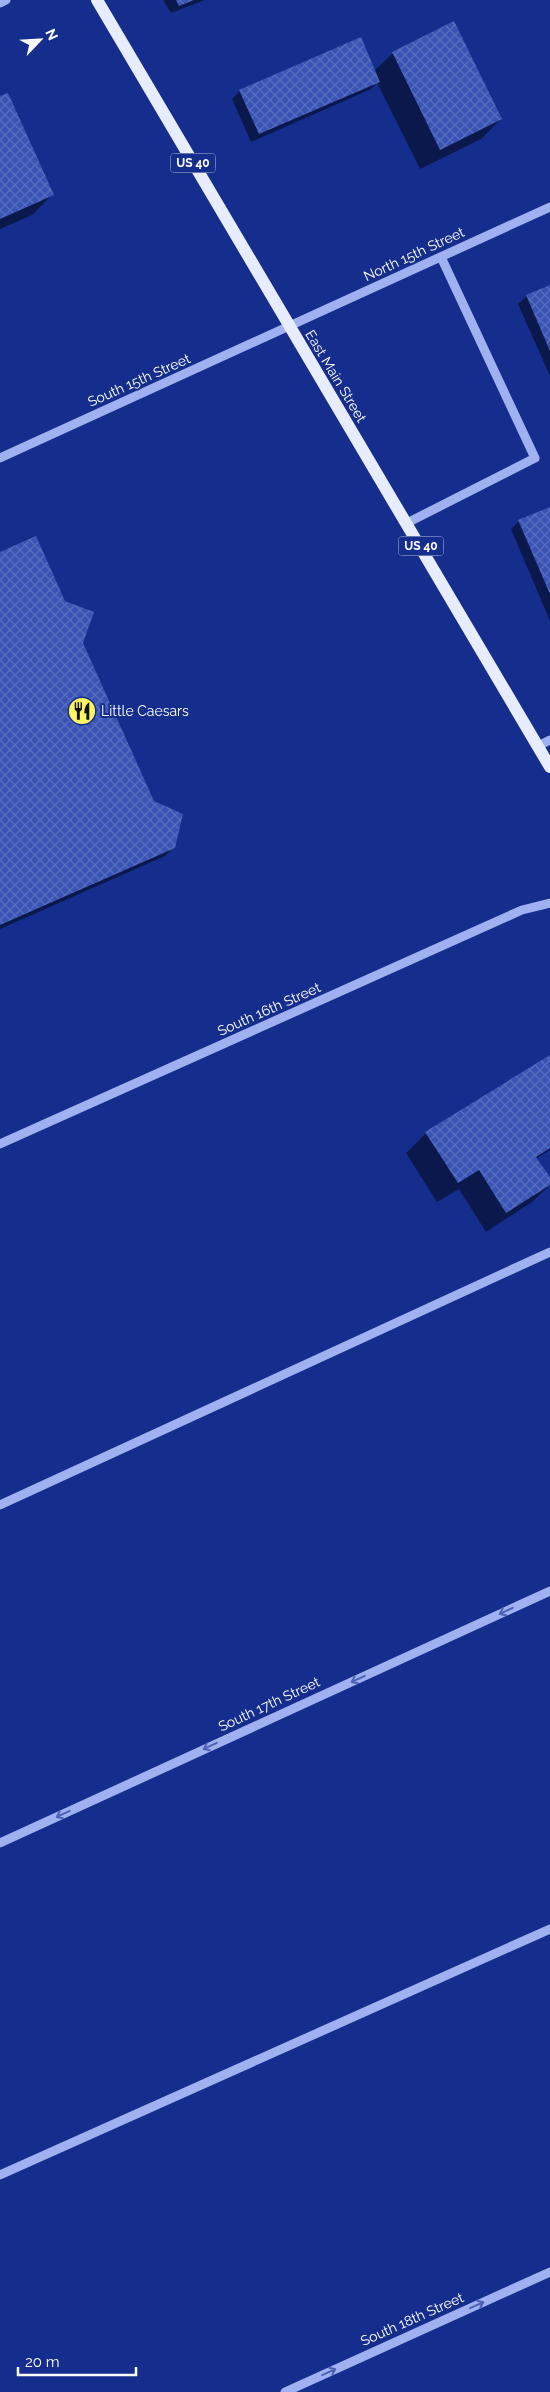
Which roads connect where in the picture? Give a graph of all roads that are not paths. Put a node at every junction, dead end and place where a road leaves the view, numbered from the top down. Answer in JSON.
{"nodes":[{"id":1,"x":6,"y":0,"type":"edge"},
{"id":2,"x":97,"y":0,"type":"edge"},
{"id":3,"x":0,"y":3,"type":"edge"},
{"id":4,"x":550,"y":207,"type":"edge"},
{"id":5,"x":441,"y":257,"type":"junction"},
{"id":6,"x":288,"y":326,"type":"junction"},
{"id":7,"x":0,"y":458,"type":"edge"},
{"id":8,"x":407,"y":523,"type":"junction"},
{"id":9,"x":550,"y":740,"type":"edge"},
{"id":10,"x":538,"y":746,"type":"junction"},
{"id":11,"x":550,"y":767,"type":"edge"},
{"id":12,"x":550,"y":903,"type":"edge"},
{"id":13,"x":0,"y":1144,"type":"edge"},
{"id":14,"x":550,"y":1252,"type":"edge"},
{"id":15,"x":0,"y":1505,"type":"edge"},
{"id":16,"x":550,"y":1591,"type":"edge"},
{"id":17,"x":0,"y":1843,"type":"edge"},
{"id":18,"x":550,"y":1929,"type":"edge"},
{"id":19,"x":0,"y":2175,"type":"edge"},
{"id":20,"x":550,"y":2272,"type":"edge"},
{"id":21,"x":285,"y":2392,"type":"edge"}],
"edges":[{"from":1,"to":3,"type":"street"},
{"from":2,"to":6,"type":"main road","name":"East Main Street","number":"US 40"},
{"from":4,"to":5,"type":"street","name":"North 15th Street"},
{"from":5,"to":6,"type":"street","name":"North 15th Street"},
{"from":5,"to":8,"type":"street"},
{"from":6,"to":7,"type":"street","name":"South 15th Street"},
{"from":6,"to":8,"type":"main road","name":"East Main Street","number":"US 40"},
{"from":8,"to":10,"type":"main road","name":"East Main Street","number":"US 40"},
{"from":9,"to":10,"type":"street"},
{"from":10,"to":11,"type":"main road","name":"East Main Street","number":"US 40"},
{"from":12,"to":13,"type":"street","name":"South 16th Street"},
{"from":14,"to":15,"type":"street"},
{"from":16,"to":17,"type":"street","name":"South 17th Street","one_way":true},
{"from":18,"to":19,"type":"street"},
{"from":21,"to":20,"type":"street","name":"South 18th Street","one_way":true}]}
